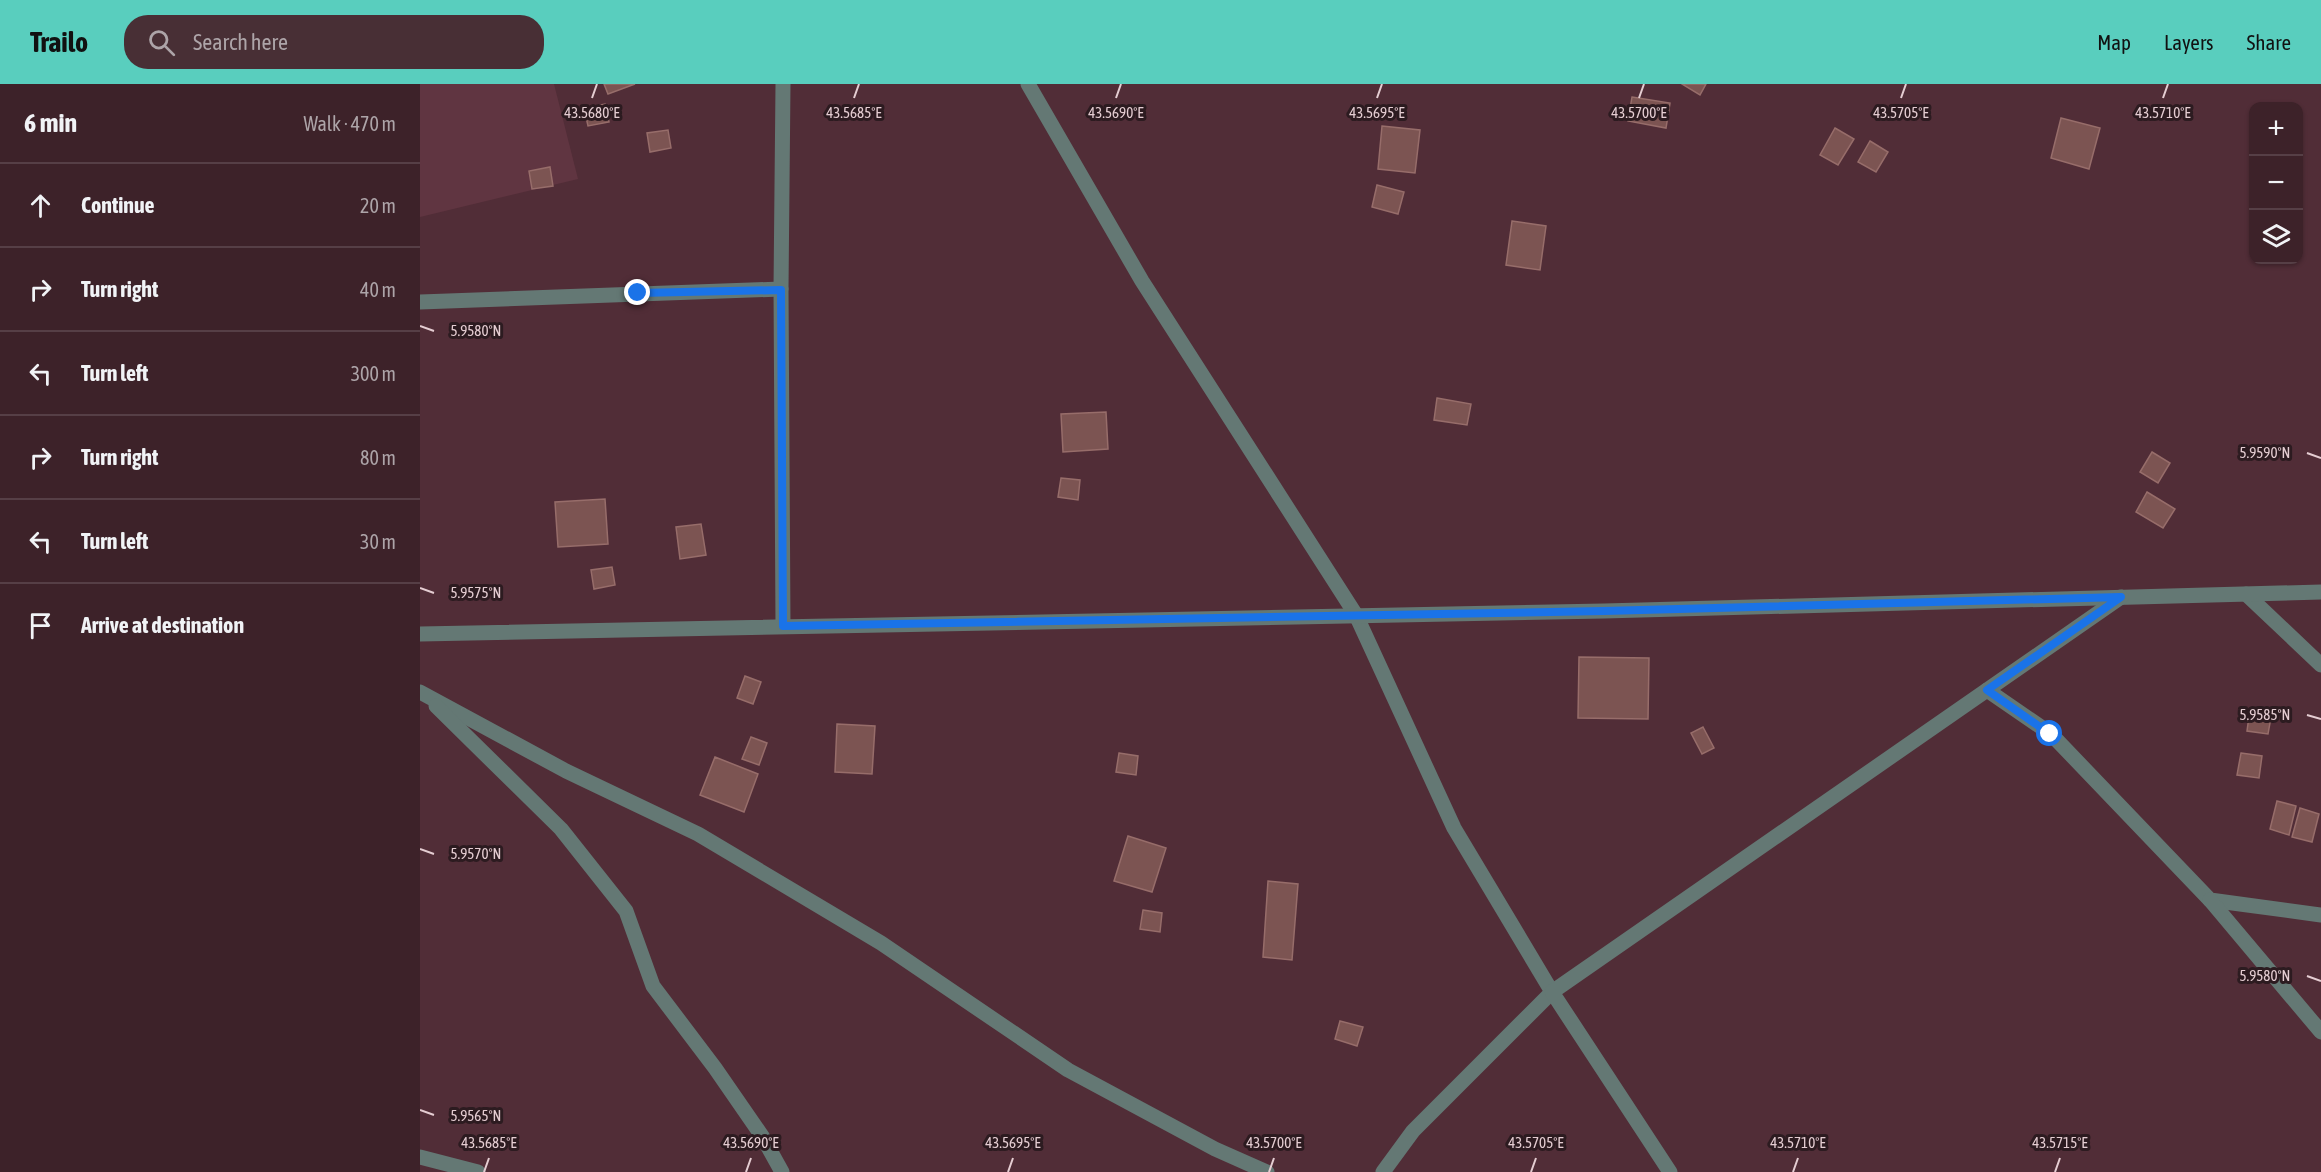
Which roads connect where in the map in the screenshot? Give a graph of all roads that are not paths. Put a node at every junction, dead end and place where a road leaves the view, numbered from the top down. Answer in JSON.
{"nodes":[{"id":1,"x":783,"y":84,"type":"edge"},
{"id":2,"x":1028,"y":84,"type":"edge"},
{"id":3,"x":781,"y":290,"type":"junction"},
{"id":4,"x":420,"y":302,"type":"edge"},
{"id":5,"x":2321,"y":592,"type":"edge"},
{"id":6,"x":2246,"y":594,"type":"junction"},
{"id":7,"x":2121,"y":597,"type":"junction"},
{"id":8,"x":1356,"y":615,"type":"junction"},
{"id":9,"x":783,"y":626,"type":"junction"},
{"id":10,"x":420,"y":634,"type":"edge"},
{"id":11,"x":2321,"y":665,"type":"edge"},
{"id":12,"x":1987,"y":690,"type":"junction"},
{"id":13,"x":422,"y":692,"type":"edge"},
{"id":14,"x":2210,"y":900,"type":"junction"},
{"id":15,"x":2321,"y":915,"type":"edge"},
{"id":16,"x":1552,"y":993,"type":"junction"},
{"id":17,"x":2321,"y":1032,"type":"edge"},
{"id":18,"x":420,"y":1157,"type":"edge"},
{"id":19,"x":478,"y":1172,"type":"edge"},
{"id":20,"x":783,"y":1172,"type":"edge"},
{"id":21,"x":1267,"y":1172,"type":"edge"},
{"id":22,"x":1383,"y":1172,"type":"edge"},
{"id":23,"x":1670,"y":1172,"type":"edge"}],
"edges":[{"from":1,"to":3,"type":"street"},
{"from":2,"to":8,"type":"street"},
{"from":3,"to":4,"type":"street"},
{"from":3,"to":9,"type":"street"},
{"from":5,"to":6,"type":"street"},
{"from":6,"to":7,"type":"street"},
{"from":6,"to":11,"type":"street"},
{"from":7,"to":8,"type":"street"},
{"from":7,"to":12,"type":"street"},
{"from":8,"to":9,"type":"street"},
{"from":8,"to":16,"type":"street"},
{"from":9,"to":10,"type":"street"},
{"from":12,"to":14,"type":"street"},
{"from":12,"to":16,"type":"street"},
{"from":13,"to":20,"type":"street"},
{"from":13,"to":21,"type":"street"},
{"from":14,"to":15,"type":"street"},
{"from":14,"to":17,"type":"street"},
{"from":16,"to":22,"type":"street"},
{"from":16,"to":23,"type":"street"},
{"from":18,"to":19,"type":"street"}]}
